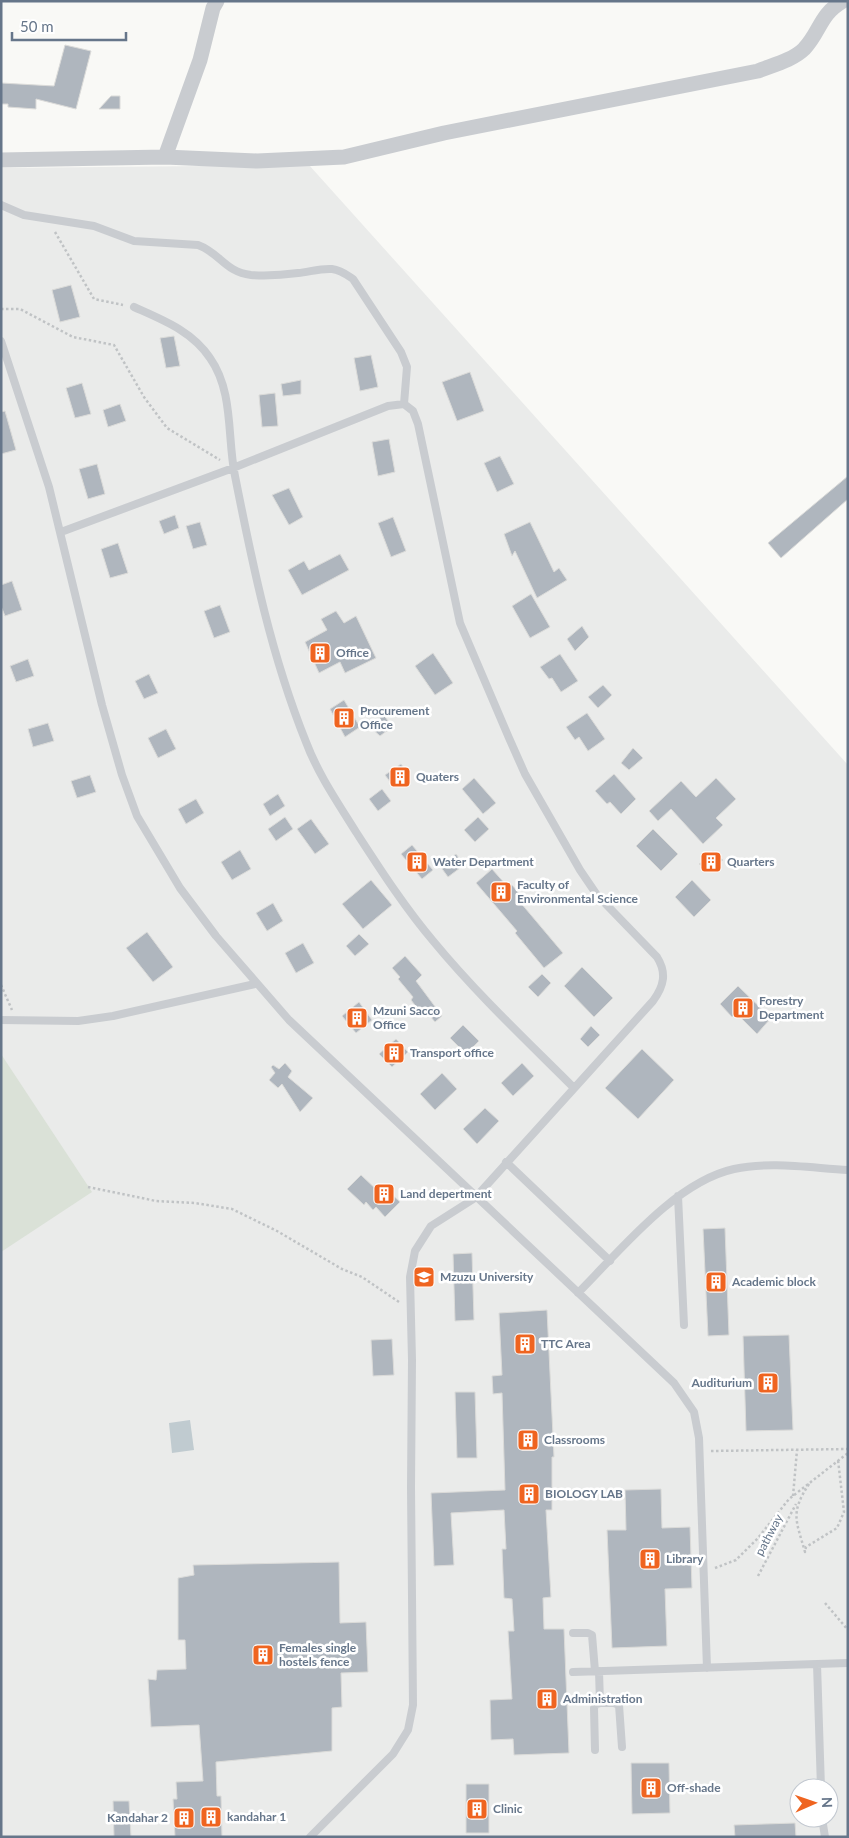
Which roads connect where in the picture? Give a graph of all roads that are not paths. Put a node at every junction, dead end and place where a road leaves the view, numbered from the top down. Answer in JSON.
{"nodes":[{"id":1,"x":217,"y":1,"type":"edge"},
{"id":2,"x":844,"y":1,"type":"edge"},
{"id":3,"x":165,"y":157,"type":"junction"},
{"id":4,"x":1,"y":160,"type":"edge"},
{"id":5,"x":1,"y":205,"type":"edge"},
{"id":6,"x":134,"y":307,"type":"road end"},
{"id":7,"x":1,"y":341,"type":"edge"},
{"id":8,"x":404,"y":404,"type":"junction"},
{"id":9,"x":233,"y":468,"type":"junction"},
{"id":10,"x":61,"y":532,"type":"junction"},
{"id":11,"x":255,"y":984,"type":"junction"},
{"id":12,"x":1,"y":1020,"type":"edge"},
{"id":13,"x":573,"y":1087,"type":"junction"},
{"id":14,"x":506,"y":1162,"type":"junction"},
{"id":15,"x":848,"y":1170,"type":"edge"},
{"id":16,"x":678,"y":1196,"type":"junction"},
{"id":17,"x":475,"y":1198,"type":"junction"},
{"id":18,"x":610,"y":1261,"type":"junction"},
{"id":19,"x":578,"y":1293,"type":"junction"},
{"id":20,"x":684,"y":1325,"type":"dead end"},
{"id":21,"x":573,"y":1633,"type":"dead end"},
{"id":22,"x":848,"y":1663,"type":"edge"},
{"id":23,"x":817,"y":1664,"type":"junction"},
{"id":24,"x":707,"y":1668,"type":"junction"},
{"id":25,"x":597,"y":1671,"type":"junction"},
{"id":26,"x":573,"y":1672,"type":"dead end"},
{"id":27,"x":600,"y":1703,"type":"junction"},
{"id":28,"x":622,"y":1746,"type":"dead end"},
{"id":29,"x":595,"y":1750,"type":"dead end"},
{"id":30,"x":821,"y":1778,"type":"edge"},
{"id":31,"x":310,"y":1837,"type":"edge"}],
"edges":[{"from":1,"to":3,"type":"street"},
{"from":2,"to":3,"type":"street"},
{"from":3,"to":4,"type":"street"},
{"from":5,"to":8,"type":"lane"},
{"from":6,"to":9,"type":"lane"},
{"from":7,"to":10,"type":"lane"},
{"from":8,"to":9,"type":"lane"},
{"from":8,"to":13,"type":"lane"},
{"from":9,"to":10,"type":"lane"},
{"from":9,"to":13,"type":"lane"},
{"from":10,"to":11,"type":"lane"},
{"from":11,"to":12,"type":"lane"},
{"from":11,"to":17,"type":"lane"},
{"from":13,"to":14,"type":"lane"},
{"from":14,"to":17,"type":"lane"},
{"from":14,"to":18,"type":"lane"},
{"from":15,"to":16,"type":"lane"},
{"from":16,"to":18,"type":"lane"},
{"from":16,"to":20,"type":"lane"},
{"from":17,"to":19,"type":"lane"},
{"from":17,"to":31,"type":"lane"},
{"from":18,"to":19,"type":"lane"},
{"from":19,"to":24,"type":"lane"},
{"from":21,"to":25,"type":"lane"},
{"from":22,"to":23,"type":"lane"},
{"from":23,"to":24,"type":"lane"},
{"from":23,"to":30,"type":"lane"},
{"from":24,"to":25,"type":"lane"},
{"from":25,"to":26,"type":"lane"},
{"from":25,"to":27,"type":"lane"},
{"from":27,"to":28,"type":"lane"},
{"from":27,"to":29,"type":"lane"}]}
